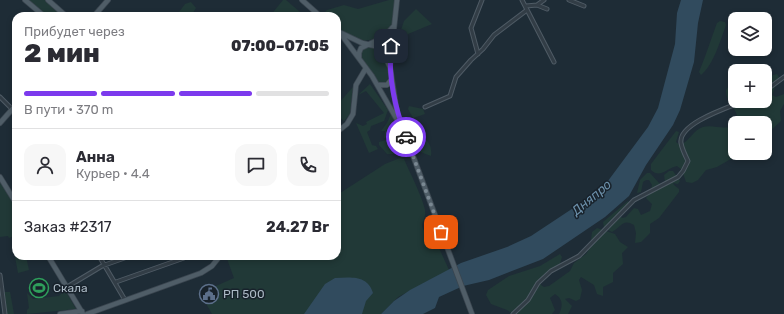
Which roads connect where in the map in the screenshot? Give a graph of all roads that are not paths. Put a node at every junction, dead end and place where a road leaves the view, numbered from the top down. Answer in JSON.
{"nodes":[{"id":1,"x":25,"y":0,"type":"edge"},
{"id":2,"x":48,"y":0,"type":"edge"},
{"id":3,"x":108,"y":0,"type":"edge"},
{"id":4,"x":302,"y":0,"type":"edge"},
{"id":5,"x":398,"y":0,"type":"edge"},
{"id":6,"x":482,"y":0,"type":"edge"},
{"id":7,"x":522,"y":0,"type":"edge"},
{"id":8,"x":544,"y":0,"type":"edge"},
{"id":9,"x":569,"y":0,"type":"edge"},
{"id":10,"x":537,"y":5,"type":"junction"},
{"id":11,"x":584,"y":6,"type":"dead end"},
{"id":12,"x":527,"y":8,"type":"junction"},
{"id":13,"x":547,"y":9,"type":"dead end"},
{"id":14,"x":39,"y":12,"type":"edge"},
{"id":15,"x":62,"y":12,"type":"edge"},
{"id":16,"x":98,"y":12,"type":"edge"},
{"id":17,"x":316,"y":12,"type":"edge"},
{"id":18,"x":395,"y":24,"type":"junction"},
{"id":19,"x":341,"y":32,"type":"edge"},
{"id":20,"x":341,"y":35,"type":"edge"},
{"id":21,"x":367,"y":44,"type":"junction"},
{"id":22,"x":478,"y":54,"type":"junction"},
{"id":23,"x":360,"y":60,"type":"junction"},
{"id":24,"x":554,"y":62,"type":"dead end"},
{"id":25,"x":366,"y":68,"type":"junction"},
{"id":26,"x":390,"y":68,"type":"junction"},
{"id":27,"x":372,"y":76,"type":"junction"},
{"id":28,"x":361,"y":78,"type":"junction"},
{"id":29,"x":784,"y":78,"type":"edge"},
{"id":30,"x":391,"y":80,"type":"junction"},
{"id":31,"x":378,"y":85,"type":"junction"},
{"id":32,"x":772,"y":86,"type":"edge"},
{"id":33,"x":0,"y":97,"type":"edge"},
{"id":34,"x":12,"y":106,"type":"edge"},
{"id":35,"x":425,"y":107,"type":"dead end"},
{"id":36,"x":728,"y":107,"type":"edge"},
{"id":37,"x":12,"y":109,"type":"edge"},
{"id":38,"x":0,"y":123,"type":"edge"},
{"id":39,"x":341,"y":129,"type":"edge"},
{"id":40,"x":0,"y":177,"type":"edge"},
{"id":41,"x":12,"y":196,"type":"edge"},
{"id":42,"x":440,"y":232,"type":"junction"},
{"id":43,"x":50,"y":260,"type":"edge"},
{"id":44,"x":102,"y":260,"type":"edge"},
{"id":45,"x":119,"y":260,"type":"edge"},
{"id":46,"x":178,"y":260,"type":"edge"},
{"id":47,"x":217,"y":260,"type":"edge"},
{"id":48,"x":105,"y":265,"type":"junction"},
{"id":49,"x":0,"y":274,"type":"edge"},
{"id":50,"x":116,"y":282,"type":"junction"},
{"id":51,"x":67,"y":287,"type":"junction"},
{"id":52,"x":1,"y":290,"type":"edge"},
{"id":53,"x":126,"y":300,"type":"junction"},
{"id":54,"x":84,"y":313,"type":"edge"},
{"id":55,"x":5,"y":314,"type":"edge"},
{"id":56,"x":60,"y":314,"type":"edge"},
{"id":57,"x":471,"y":314,"type":"edge"},
{"id":58,"x":513,"y":314,"type":"edge"}],
"edges":[{"from":1,"to":14,"type":"main road"},
{"from":2,"to":15,"type":"main road"},
{"from":3,"to":16,"type":"main road"},
{"from":4,"to":17,"type":"main road"},
{"from":5,"to":18,"type":"main road"},
{"from":6,"to":22,"type":"street"},
{"from":7,"to":12,"type":"street"},
{"from":8,"to":10,"type":"street"},
{"from":9,"to":11,"type":"street"},
{"from":10,"to":12,"type":"street"},
{"from":10,"to":13,"type":"street"},
{"from":12,"to":22,"type":"street"},
{"from":12,"to":24,"type":"street"},
{"from":18,"to":21,"type":"main road"},
{"from":18,"to":26,"type":"main road"},
{"from":19,"to":21,"type":"main road"},
{"from":20,"to":23,"type":"main road"},
{"from":21,"to":23,"type":"main road"},
{"from":21,"to":26,"type":"main road"},
{"from":22,"to":35,"type":"street"},
{"from":23,"to":25,"type":"main road"},
{"from":25,"to":27,"type":"main road"},
{"from":25,"to":28,"type":"main road"},
{"from":26,"to":30,"type":"main road"},
{"from":27,"to":28,"type":"main road"},
{"from":27,"to":31,"type":"main road"},
{"from":28,"to":39,"type":"main road"},
{"from":29,"to":32,"type":"street"},
{"from":30,"to":31,"type":"main road"},
{"from":30,"to":42,"type":"main road"},
{"from":31,"to":42,"type":"main road"},
{"from":33,"to":34,"type":"street"},
{"from":36,"to":58,"type":"street"},
{"from":37,"to":38,"type":"main road"},
{"from":40,"to":41,"type":"main road"},
{"from":42,"to":57,"type":"main road"},
{"from":43,"to":51,"type":"main road"},
{"from":44,"to":48,"type":"street"},
{"from":45,"to":48,"type":"street"},
{"from":46,"to":50,"type":"street"},
{"from":47,"to":53,"type":"main road"},
{"from":48,"to":50,"type":"street"},
{"from":48,"to":51,"type":"street"},
{"from":49,"to":52,"type":"street"},
{"from":50,"to":53,"type":"street"},
{"from":51,"to":54,"type":"main road"},
{"from":52,"to":55,"type":"street"},
{"from":53,"to":54,"type":"main road"},
{"from":54,"to":56,"type":"main road"}]}
